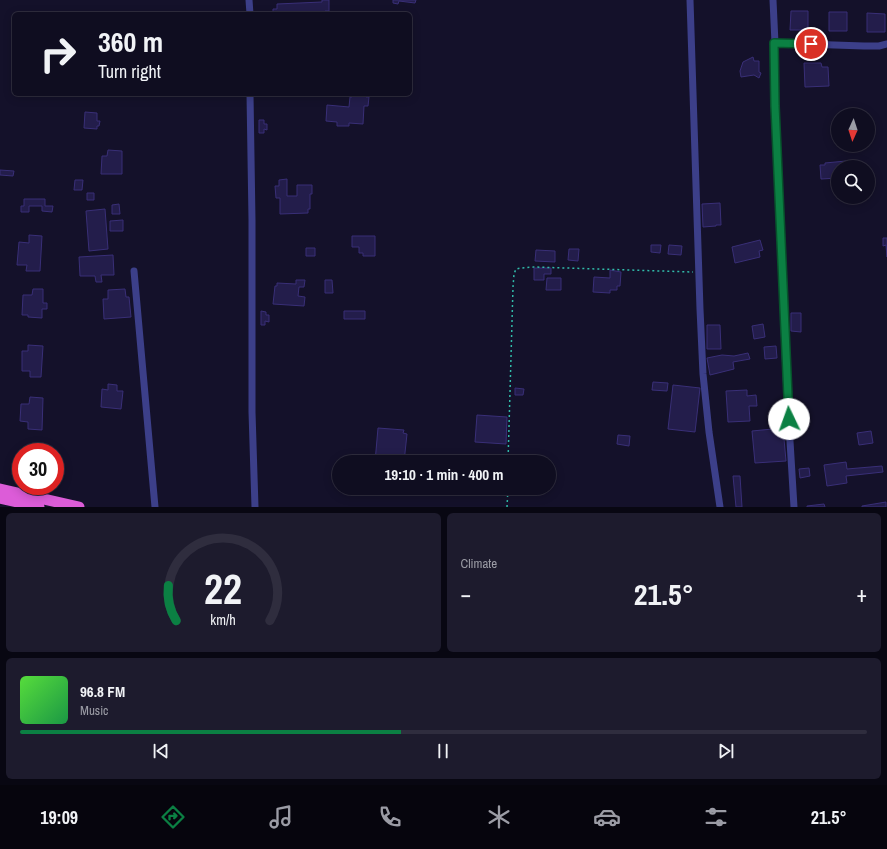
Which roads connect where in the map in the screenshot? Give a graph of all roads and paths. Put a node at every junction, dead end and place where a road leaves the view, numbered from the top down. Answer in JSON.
{"nodes":[{"id":1,"x":249,"y":0,"type":"edge"},
{"id":2,"x":690,"y":0,"type":"edge"},
{"id":3,"x":773,"y":0,"type":"edge"},
{"id":4,"x":250,"y":12,"type":"edge"},
{"id":5,"x":774,"y":43,"type":"junction"},
{"id":6,"x":887,"y":44,"type":"edge"},
{"id":7,"x":250,"y":96,"type":"edge"},
{"id":8,"x":134,"y":271,"type":"dead end"},
{"id":9,"x":699,"y":272,"type":"junction"},
{"id":10,"x":508,"y":455,"type":"edge"},
{"id":11,"x":0,"y":489,"type":"edge"},
{"id":12,"x":508,"y":495,"type":"edge"},
{"id":13,"x":0,"y":498,"type":"edge"},
{"id":14,"x":39,"y":507,"type":"edge"},
{"id":15,"x":79,"y":507,"type":"edge"},
{"id":16,"x":155,"y":507,"type":"edge"},
{"id":17,"x":255,"y":507,"type":"edge"},
{"id":18,"x":507,"y":507,"type":"edge"},
{"id":19,"x":720,"y":507,"type":"edge"},
{"id":20,"x":794,"y":507,"type":"edge"}],
"edges":[{"from":1,"to":4,"type":"street"},
{"from":2,"to":9,"type":"street"},
{"from":3,"to":5,"type":"street"},
{"from":5,"to":6,"type":"street"},
{"from":5,"to":20,"type":"street"},
{"from":7,"to":17,"type":"street"},
{"from":8,"to":16,"type":"street"},
{"from":9,"to":10,"type":"path"},
{"from":9,"to":19,"type":"street"},
{"from":11,"to":15,"type":"highway"},
{"from":12,"to":18,"type":"path"},
{"from":13,"to":14,"type":"highway"}]}
